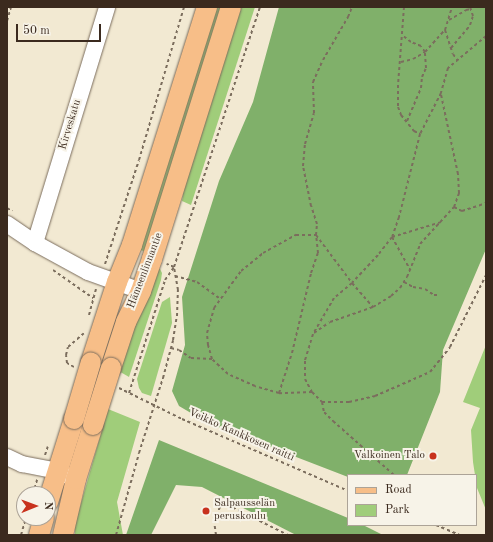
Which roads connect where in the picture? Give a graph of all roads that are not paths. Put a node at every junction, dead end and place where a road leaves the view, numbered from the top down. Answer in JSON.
{"nodes":[{"id":1,"x":107,"y":7,"type":"edge"},
{"id":2,"x":206,"y":7,"type":"edge"},
{"id":3,"x":231,"y":7,"type":"edge"},
{"id":4,"x":7,"y":224,"type":"edge"},
{"id":5,"x":35,"y":243,"type":"junction"},
{"id":6,"x":109,"y":279,"type":"junction"},
{"id":7,"x":141,"y":291,"type":"junction"},
{"id":8,"x":7,"y":457,"type":"edge"},
{"id":9,"x":57,"y":471,"type":"junction"},
{"id":10,"x":76,"y":479,"type":"junction"},
{"id":11,"x":53,"y":486,"type":"edge"},
{"id":12,"x":63,"y":535,"type":"edge"}],
"edges":[{"from":1,"to":5,"type":"street","name":"Kirveskatu"},
{"from":2,"to":6,"type":"main road","name":"Hämeenlinnantie"},
{"from":3,"to":7,"type":"main road","name":"Hämeenlinnantie"},
{"from":4,"to":5,"type":"street"},
{"from":5,"to":6,"type":"street"},
{"from":6,"to":7,"type":"street"},
{"from":6,"to":9,"type":"main road","name":"Hämeenlinnantie","bridge":true},
{"from":7,"to":10,"type":"main road","name":"Hämeenlinnantie","bridge":true},
{"from":8,"to":9,"type":"street"},
{"from":9,"to":10,"type":"street"},
{"from":9,"to":11,"type":"main road","name":"Hämeenlinnantie"},
{"from":10,"to":12,"type":"main road","name":"Hämeenlinnantie"}]}
